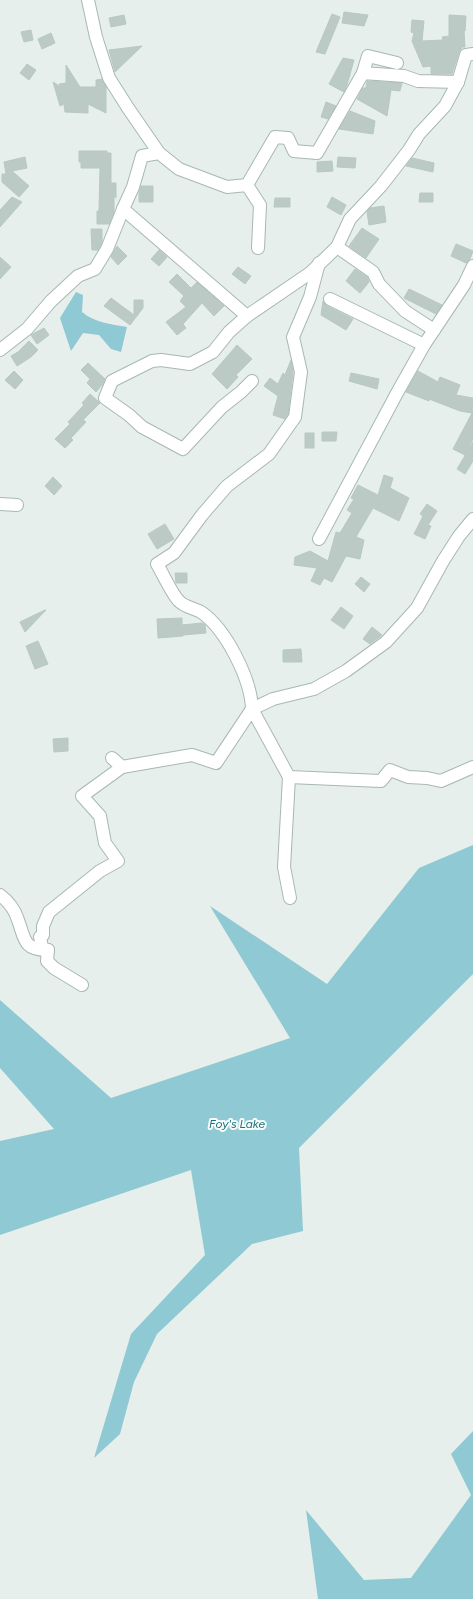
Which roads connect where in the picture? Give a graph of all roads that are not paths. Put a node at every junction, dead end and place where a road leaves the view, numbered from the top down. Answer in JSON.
{"nodes":[{"id":1,"x":88,"y":0,"type":"edge"},
{"id":2,"x":473,"y":54,"type":"edge"},
{"id":3,"x":397,"y":63,"type":"dead end"},
{"id":4,"x":363,"y":73,"type":"junction"},
{"id":5,"x":458,"y":82,"type":"junction"},
{"id":6,"x":159,"y":153,"type":"junction"},
{"id":7,"x":247,"y":185,"type":"junction"},
{"id":8,"x":123,"y":209,"type":"junction"},
{"id":9,"x":338,"y":247,"type":"junction"},
{"id":10,"x":258,"y":248,"type":"dead end"},
{"id":11,"x":320,"y":263,"type":"junction"},
{"id":12,"x":473,"y":266,"type":"edge"},
{"id":13,"x":330,"y":299,"type":"dead end"},
{"id":14,"x":247,"y":316,"type":"junction"},
{"id":15,"x":434,"y":330,"type":"junction"},
{"id":16,"x":424,"y":345,"type":"junction"},
{"id":17,"x":0,"y":350,"type":"edge"},
{"id":18,"x":252,"y":381,"type":"dead end"},
{"id":19,"x":0,"y":504,"type":"edge"},
{"id":20,"x":17,"y":505,"type":"dead end"},
{"id":21,"x":473,"y":519,"type":"edge"},
{"id":22,"x":319,"y":539,"type":"dead end"},
{"id":23,"x":252,"y":709,"type":"junction"},
{"id":24,"x":112,"y":758,"type":"dead end"},
{"id":25,"x":122,"y":767,"type":"junction"},
{"id":26,"x":473,"y":767,"type":"edge"},
{"id":27,"x":289,"y":777,"type":"junction"},
{"id":28,"x":0,"y":895,"type":"edge"},
{"id":29,"x":290,"y":898,"type":"dead end"},
{"id":30,"x":48,"y":950,"type":"junction"},
{"id":31,"x":82,"y":985,"type":"dead end"}],
"edges":[{"from":1,"to":6,"type":"street"},
{"from":2,"to":5,"type":"street"},
{"from":3,"to":4,"type":"street"},
{"from":4,"to":5,"type":"street"},
{"from":4,"to":7,"type":"street"},
{"from":5,"to":9,"type":"street"},
{"from":6,"to":7,"type":"street"},
{"from":6,"to":8,"type":"street"},
{"from":7,"to":10,"type":"street"},
{"from":8,"to":14,"type":"street"},
{"from":8,"to":17,"type":"street"},
{"from":9,"to":11,"type":"street"},
{"from":9,"to":15,"type":"street"},
{"from":11,"to":14,"type":"street"},
{"from":11,"to":23,"type":"street"},
{"from":12,"to":15,"type":"street"},
{"from":13,"to":16,"type":"street"},
{"from":14,"to":18,"type":"street"},
{"from":15,"to":16,"type":"street"},
{"from":16,"to":22,"type":"street"},
{"from":19,"to":20,"type":"street"},
{"from":21,"to":23,"type":"street"},
{"from":23,"to":25,"type":"street"},
{"from":23,"to":27,"type":"street"},
{"from":24,"to":25,"type":"street"},
{"from":25,"to":30,"type":"street"},
{"from":26,"to":27,"type":"street"},
{"from":27,"to":29,"type":"street"},
{"from":28,"to":30,"type":"street"},
{"from":30,"to":31,"type":"street"}]}
